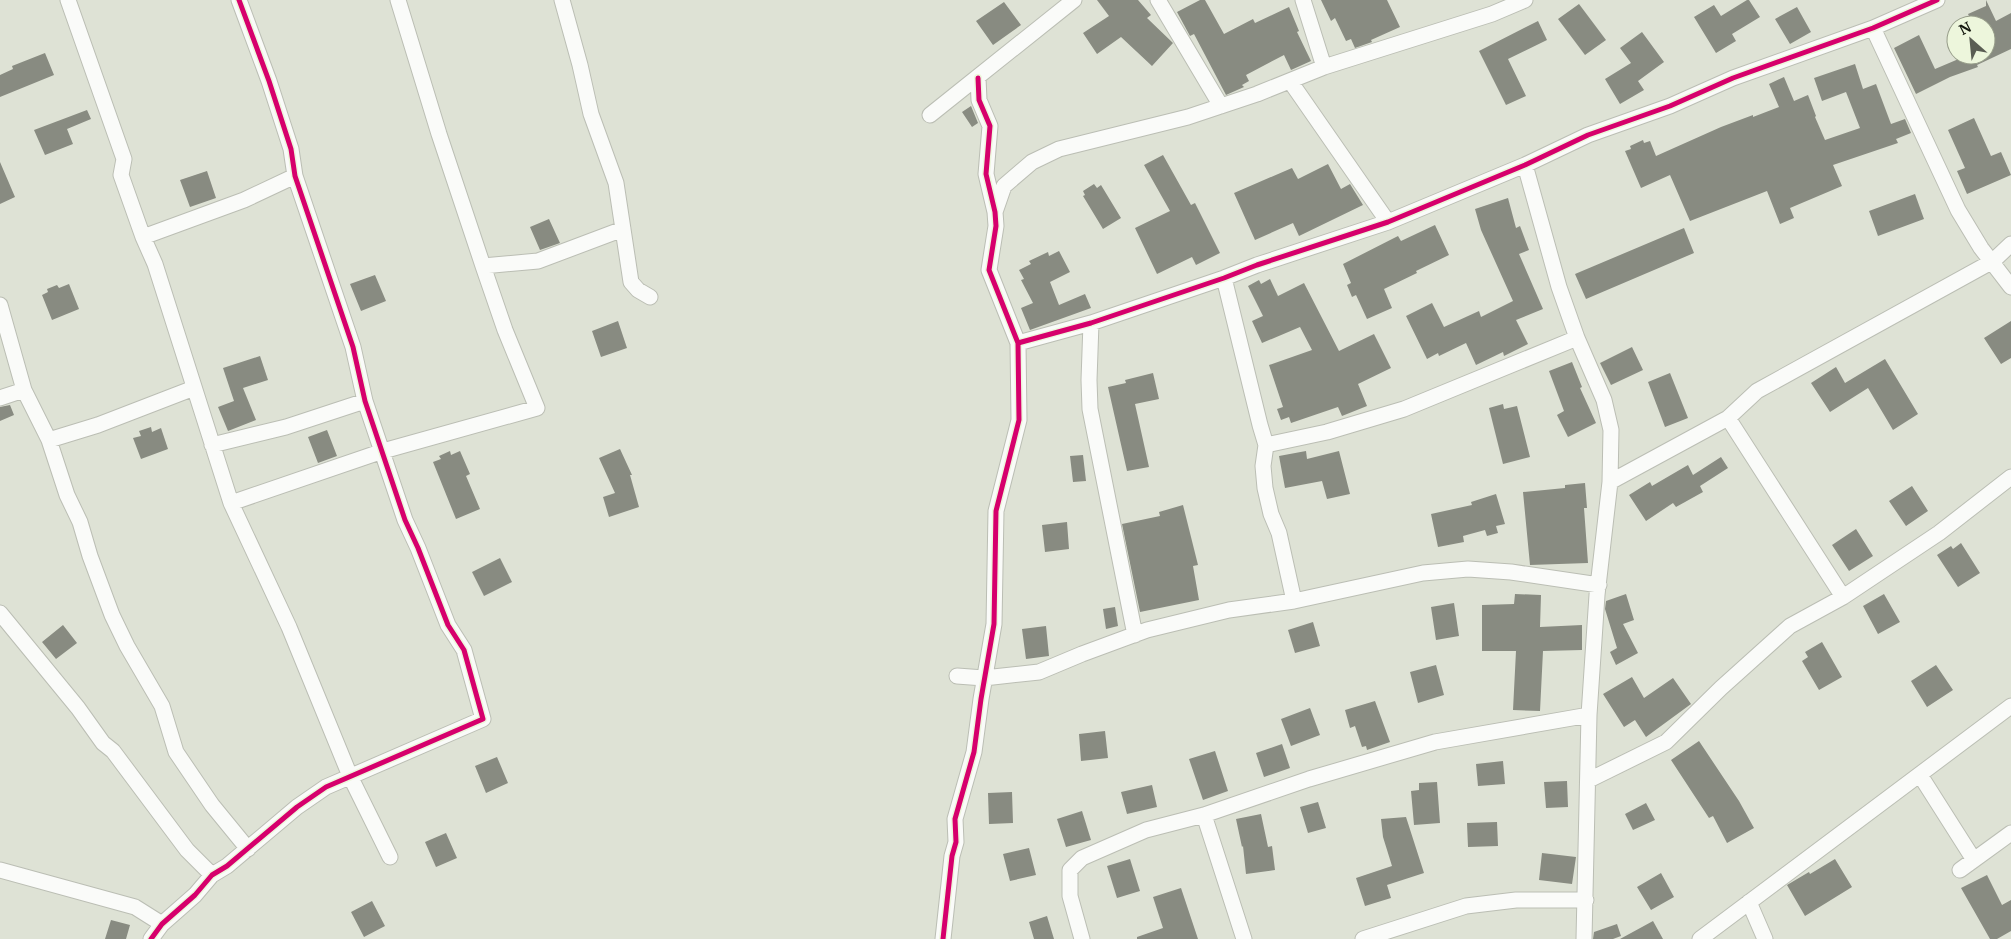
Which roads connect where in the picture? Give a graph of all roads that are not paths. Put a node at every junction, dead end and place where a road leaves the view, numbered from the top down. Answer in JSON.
{"nodes":[{"id":1,"x":68,"y":0,"type":"edge"},
{"id":2,"x":239,"y":0,"type":"edge"},
{"id":3,"x":398,"y":0,"type":"edge"},
{"id":4,"x":562,"y":0,"type":"edge"},
{"id":5,"x":1074,"y":0,"type":"edge"},
{"id":6,"x":1158,"y":0,"type":"edge"},
{"id":7,"x":1304,"y":0,"type":"edge"},
{"id":8,"x":1525,"y":0,"type":"edge"},
{"id":9,"x":1937,"y":0,"type":"edge"},
{"id":10,"x":1873,"y":28,"type":"junction"},
{"id":11,"x":1324,"y":67,"type":"junction"},
{"id":12,"x":978,"y":78,"type":"junction"},
{"id":13,"x":1290,"y":81,"type":"junction"},
{"id":14,"x":1221,"y":106,"type":"junction"},
{"id":15,"x":930,"y":115,"type":"dead end"},
{"id":16,"x":1525,"y":165,"type":"junction"},
{"id":17,"x":295,"y":176,"type":"junction"},
{"id":18,"x":995,"y":212,"type":"junction"},
{"id":19,"x":1388,"y":222,"type":"junction"},
{"id":20,"x":623,"y":229,"type":"junction"},
{"id":21,"x":143,"y":237,"type":"junction"},
{"id":22,"x":2011,"y":244,"type":"edge"},
{"id":23,"x":1993,"y":261,"type":"junction"},
{"id":24,"x":483,"y":266,"type":"junction"},
{"id":25,"x":1224,"y":278,"type":"junction"},
{"id":26,"x":2011,"y":287,"type":"edge"},
{"id":27,"x":650,"y":297,"type":"dead end"},
{"id":28,"x":0,"y":305,"type":"edge"},
{"id":29,"x":1091,"y":323,"type":"junction"},
{"id":30,"x":1577,"y":338,"type":"junction"},
{"id":31,"x":1018,"y":343,"type":"junction"},
{"id":32,"x":194,"y":388,"type":"junction"},
{"id":33,"x":24,"y":390,"type":"junction"},
{"id":34,"x":0,"y":398,"type":"edge"},
{"id":35,"x":365,"y":401,"type":"junction"},
{"id":36,"x":1728,"y":418,"type":"junction"},
{"id":37,"x":49,"y":440,"type":"junction"},
{"id":38,"x":212,"y":445,"type":"junction"},
{"id":39,"x":1266,"y":445,"type":"junction"},
{"id":40,"x":383,"y":452,"type":"junction"},
{"id":41,"x":2011,"y":477,"type":"edge"},
{"id":42,"x":1610,"y":482,"type":"junction"},
{"id":43,"x":231,"y":503,"type":"junction"},
{"id":44,"x":1599,"y":585,"type":"junction"},
{"id":45,"x":1843,"y":597,"type":"junction"},
{"id":46,"x":1294,"y":601,"type":"junction"},
{"id":47,"x":0,"y":613,"type":"edge"},
{"id":48,"x":1135,"y":635,"type":"junction"},
{"id":49,"x":957,"y":676,"type":"dead end"},
{"id":50,"x":984,"y":678,"type":"junction"},
{"id":51,"x":2011,"y":706,"type":"edge"},
{"id":52,"x":1589,"y":715,"type":"junction"},
{"id":53,"x":1920,"y":775,"type":"junction"},
{"id":54,"x":350,"y":776,"type":"junction"},
{"id":55,"x":1589,"y":780,"type":"junction"},
{"id":56,"x":1204,"y":815,"type":"junction"},
{"id":57,"x":2011,"y":833,"type":"edge"},
{"id":58,"x":248,"y":849,"type":"junction"},
{"id":59,"x":390,"y":857,"type":"dead end"},
{"id":60,"x":1974,"y":860,"type":"junction"},
{"id":61,"x":0,"y":870,"type":"edge"},
{"id":62,"x":1960,"y":870,"type":"dead end"},
{"id":63,"x":212,"y":875,"type":"junction"},
{"id":64,"x":1586,"y":900,"type":"junction"},
{"id":65,"x":1749,"y":902,"type":"junction"},
{"id":66,"x":162,"y":924,"type":"junction"},
{"id":67,"x":152,"y":939,"type":"edge"},
{"id":68,"x":943,"y":939,"type":"edge"},
{"id":69,"x":1082,"y":939,"type":"edge"},
{"id":70,"x":1244,"y":939,"type":"edge"},
{"id":71,"x":1363,"y":939,"type":"edge"},
{"id":72,"x":1584,"y":939,"type":"edge"},
{"id":73,"x":1700,"y":939,"type":"edge"},
{"id":74,"x":1765,"y":939,"type":"edge"}],
"edges":[{"from":1,"to":21,"type":"street"},
{"from":2,"to":17,"type":"street"},
{"from":3,"to":24,"type":"street"},
{"from":4,"to":20,"type":"street"},
{"from":5,"to":12,"type":"street"},
{"from":6,"to":14,"type":"street"},
{"from":7,"to":11,"type":"street"},
{"from":8,"to":11,"type":"street"},
{"from":9,"to":10,"type":"street"},
{"from":10,"to":16,"type":"street"},
{"from":10,"to":23,"type":"street"},
{"from":11,"to":13,"type":"street"},
{"from":12,"to":15,"type":"street"},
{"from":12,"to":18,"type":"street"},
{"from":13,"to":14,"type":"street"},
{"from":13,"to":19,"type":"street"},
{"from":14,"to":18,"type":"street"},
{"from":16,"to":19,"type":"street"},
{"from":16,"to":30,"type":"street"},
{"from":17,"to":21,"type":"street"},
{"from":17,"to":35,"type":"street"},
{"from":18,"to":31,"type":"street"},
{"from":19,"to":25,"type":"street"},
{"from":20,"to":24,"type":"street"},
{"from":20,"to":27,"type":"street"},
{"from":21,"to":32,"type":"street"},
{"from":22,"to":23,"type":"street"},
{"from":23,"to":26,"type":"street"},
{"from":23,"to":36,"type":"street"},
{"from":24,"to":40,"type":"street"},
{"from":25,"to":29,"type":"street"},
{"from":25,"to":39,"type":"street"},
{"from":28,"to":33,"type":"street"},
{"from":29,"to":31,"type":"street"},
{"from":29,"to":48,"type":"street"},
{"from":30,"to":39,"type":"street"},
{"from":30,"to":42,"type":"street"},
{"from":31,"to":50,"type":"street"},
{"from":32,"to":37,"type":"street"},
{"from":32,"to":38,"type":"street"},
{"from":33,"to":34,"type":"street"},
{"from":33,"to":37,"type":"street"},
{"from":35,"to":38,"type":"street"},
{"from":35,"to":40,"type":"street"},
{"from":36,"to":42,"type":"street"},
{"from":36,"to":45,"type":"street"},
{"from":37,"to":58,"type":"street"},
{"from":38,"to":43,"type":"street"},
{"from":39,"to":46,"type":"street"},
{"from":40,"to":43,"type":"street"},
{"from":40,"to":54,"type":"street"},
{"from":41,"to":45,"type":"street"},
{"from":42,"to":44,"type":"street"},
{"from":43,"to":54,"type":"street"},
{"from":44,"to":46,"type":"street"},
{"from":44,"to":52,"type":"street"},
{"from":45,"to":55,"type":"street"},
{"from":46,"to":48,"type":"street"},
{"from":47,"to":63,"type":"street"},
{"from":48,"to":50,"type":"street"},
{"from":49,"to":50,"type":"street"},
{"from":50,"to":68,"type":"street"},
{"from":51,"to":53,"type":"street"},
{"from":52,"to":55,"type":"street"},
{"from":52,"to":56,"type":"street"},
{"from":53,"to":60,"type":"street"},
{"from":53,"to":65,"type":"street"},
{"from":54,"to":58,"type":"street"},
{"from":54,"to":59,"type":"street"},
{"from":55,"to":64,"type":"street"},
{"from":56,"to":69,"type":"street"},
{"from":56,"to":70,"type":"street"},
{"from":57,"to":60,"type":"street"},
{"from":58,"to":63,"type":"street"},
{"from":60,"to":62,"type":"street"},
{"from":61,"to":66,"type":"street"},
{"from":63,"to":66,"type":"street"},
{"from":64,"to":71,"type":"street"},
{"from":64,"to":72,"type":"street"},
{"from":65,"to":73,"type":"street"},
{"from":65,"to":74,"type":"street"},
{"from":66,"to":67,"type":"street"}]}
